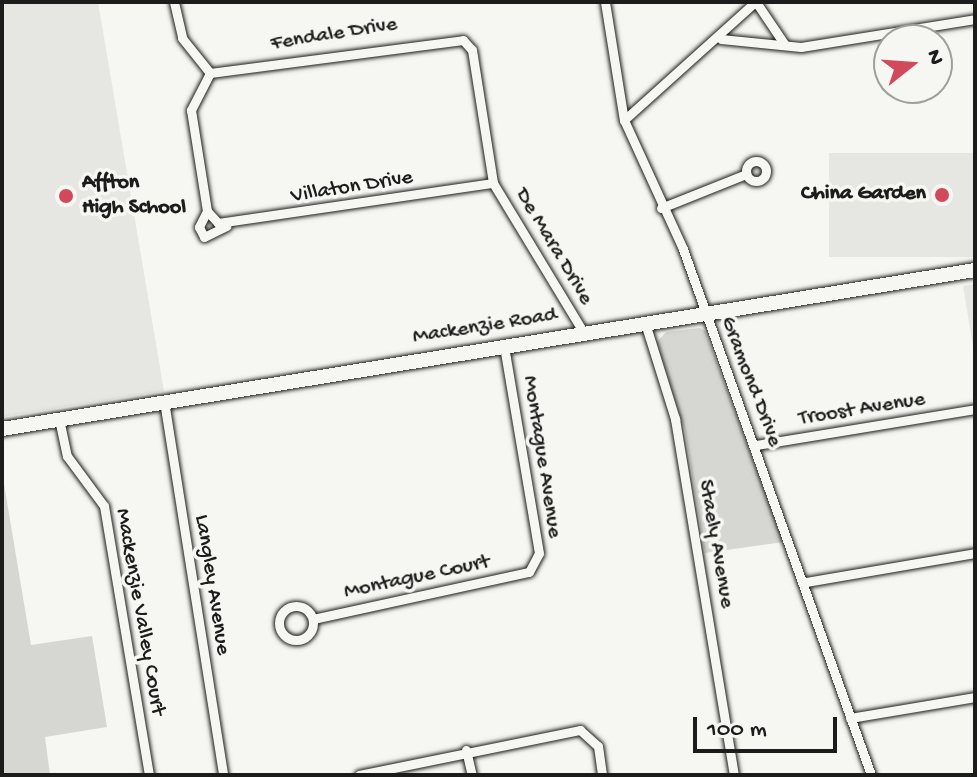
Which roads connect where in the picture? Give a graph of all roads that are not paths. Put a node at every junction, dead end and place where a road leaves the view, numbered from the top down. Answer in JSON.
{"nodes":[{"id":1,"x":174,"y":2,"type":"edge"},
{"id":2,"x":605,"y":2,"type":"edge"},
{"id":3,"x":756,"y":2,"type":"edge"},
{"id":4,"x":975,"y":19,"type":"edge"},
{"id":5,"x":721,"y":39,"type":"junction"},
{"id":6,"x":463,"y":40,"type":"joint"},
{"id":7,"x":785,"y":45,"type":"junction"},
{"id":8,"x":210,"y":73,"type":"junction"},
{"id":9,"x":624,"y":120,"type":"junction"},
{"id":10,"x":746,"y":174,"type":"dead end"},
{"id":11,"x":493,"y":183,"type":"junction"},
{"id":12,"x":661,"y":208,"type":"junction"},
{"id":13,"x":207,"y":211,"type":"junction"},
{"id":14,"x":223,"y":225,"type":"junction"},
{"id":15,"x":975,"y":270,"type":"edge"},
{"id":16,"x":704,"y":313,"type":"junction"},
{"id":17,"x":645,"y":323,"type":"junction"},
{"id":18,"x":584,"y":333,"type":"junction"},
{"id":19,"x":504,"y":346,"type":"junction"},
{"id":20,"x":164,"y":401,"type":"junction"},
{"id":21,"x":975,"y":409,"type":"edge"},
{"id":22,"x":59,"y":419,"type":"junction"},
{"id":23,"x":2,"y":429,"type":"edge"},
{"id":24,"x":756,"y":445,"type":"junction"},
{"id":25,"x":975,"y":553,"type":"edge"},
{"id":26,"x":529,"y":572,"type":"joint"},
{"id":27,"x":806,"y":582,"type":"junction"},
{"id":28,"x":313,"y":619,"type":"dead end"},
{"id":29,"x":975,"y":697,"type":"edge"},
{"id":30,"x":850,"y":718,"type":"junction"},
{"id":31,"x":466,"y":750,"type":"junction"},
{"id":32,"x":149,"y":775,"type":"edge"},
{"id":33,"x":223,"y":775,"type":"edge"},
{"id":34,"x":359,"y":775,"type":"edge"},
{"id":35,"x":472,"y":775,"type":"edge"},
{"id":36,"x":602,"y":775,"type":"edge"},
{"id":37,"x":734,"y":775,"type":"edge"},
{"id":38,"x":871,"y":775,"type":"edge"}],
"edges":[{"from":1,"to":8,"type":"street"},
{"from":2,"to":9,"type":"street","name":"Gramond Drive"},
{"from":3,"to":5,"type":"street"},
{"from":3,"to":7,"type":"street"},
{"from":4,"to":7,"type":"street"},
{"from":5,"to":7,"type":"street"},
{"from":5,"to":9,"type":"street"},
{"from":6,"to":8,"type":"street","name":"Fendale Drive"},
{"from":6,"to":11,"type":"street","name":"De Mara Drive"},
{"from":8,"to":13,"type":"street"},
{"from":9,"to":12,"type":"street","name":"Gramond Drive"},
{"from":10,"to":12,"type":"street"},
{"from":11,"to":14,"type":"street","name":"Villaton Drive"},
{"from":11,"to":18,"type":"street","name":"De Mara Drive"},
{"from":12,"to":16,"type":"street","name":"Gramond Drive"},
{"from":13,"to":14,"type":"street"},
{"from":13,"to":14,"type":"street","name":"Villaton Drive"},
{"from":15,"to":16,"type":"main road","name":"Mackenzie Road"},
{"from":16,"to":17,"type":"main road","name":"Mackenzie Road"},
{"from":16,"to":24,"type":"street","name":"Gramond Drive"},
{"from":17,"to":18,"type":"main road","name":"Mackenzie Road"},
{"from":17,"to":37,"type":"street","name":"Staely Avenue"},
{"from":18,"to":19,"type":"main road","name":"Mackenzie Road"},
{"from":19,"to":20,"type":"main road","name":"Mackenzie Road"},
{"from":19,"to":26,"type":"street","name":"Montague Avenue"},
{"from":20,"to":22,"type":"main road","name":"Mackenzie Road"},
{"from":20,"to":33,"type":"street","name":"Langley Avenue"},
{"from":21,"to":24,"type":"street","name":"Troost Avenue"},
{"from":22,"to":23,"type":"main road","name":"Mackenzie Road"},
{"from":22,"to":32,"type":"street","name":"Mackenzie Valley Court"},
{"from":24,"to":27,"type":"street","name":"Gramond Drive"},
{"from":25,"to":27,"type":"street"},
{"from":26,"to":28,"type":"street","name":"Montague Court"},
{"from":27,"to":30,"type":"street","name":"Gramond Drive"},
{"from":29,"to":30,"type":"street"},
{"from":30,"to":38,"type":"street","name":"Gramond Drive"},
{"from":31,"to":34,"type":"street"},
{"from":31,"to":35,"type":"street"},
{"from":31,"to":36,"type":"street"}]}
